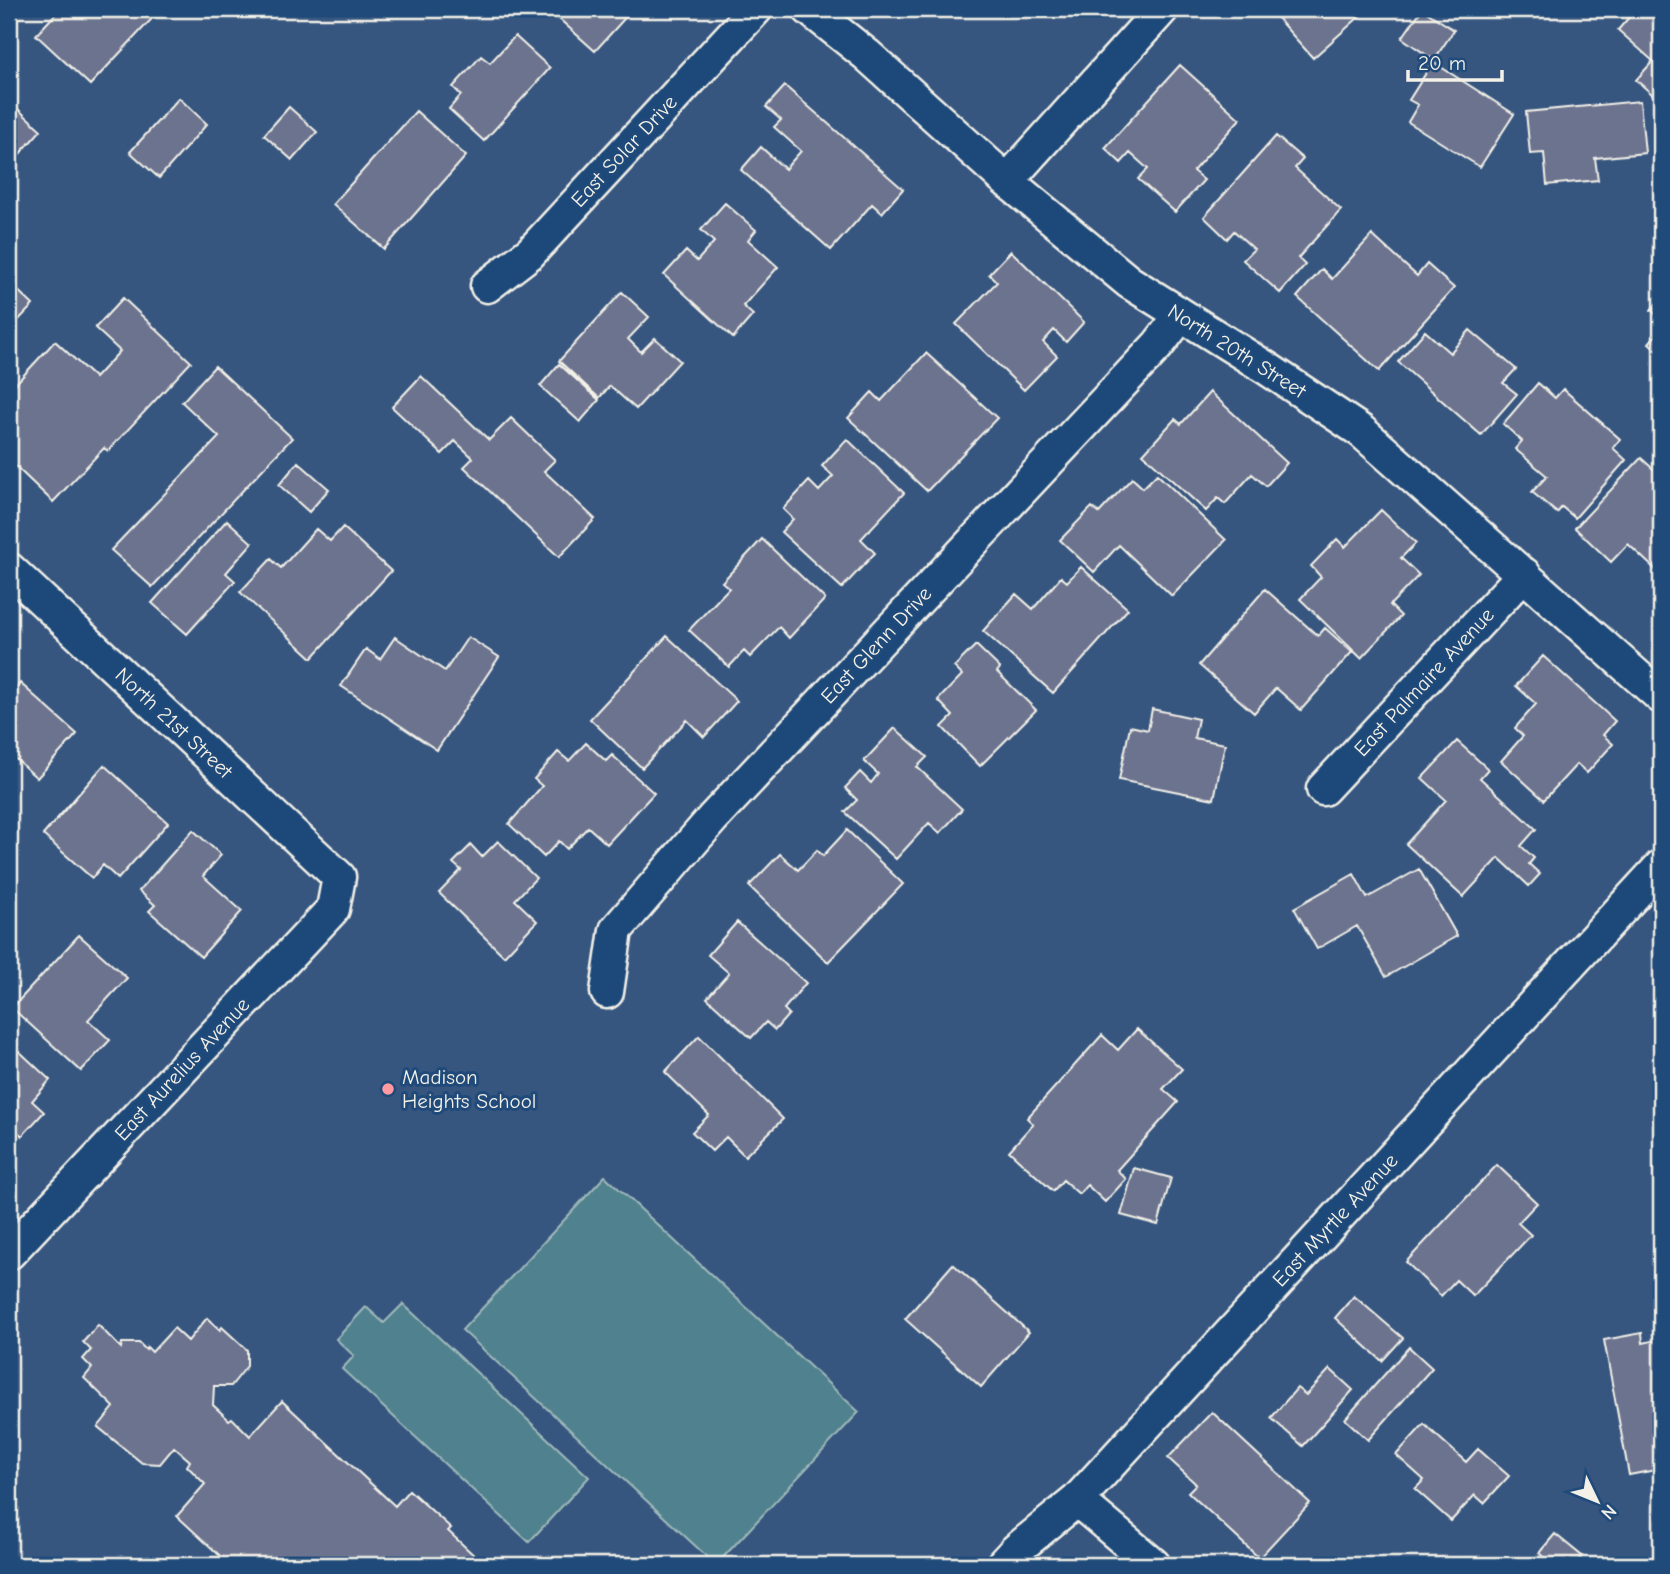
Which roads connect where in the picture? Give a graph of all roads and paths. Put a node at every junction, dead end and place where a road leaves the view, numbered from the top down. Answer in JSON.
{"nodes":[{"id":1,"x":756,"y":9,"type":"edge"},
{"id":2,"x":808,"y":9,"type":"edge"},
{"id":3,"x":1162,"y":9,"type":"edge"},
{"id":4,"x":1007,"y":181,"type":"junction"},
{"id":5,"x":486,"y":286,"type":"dead end"},
{"id":6,"x":1181,"y":315,"type":"junction"},
{"id":7,"x":1524,"y":575,"type":"junction"},
{"id":8,"x":13,"y":581,"type":"edge"},
{"id":9,"x":1661,"y":697,"type":"edge"},
{"id":10,"x":1323,"y":789,"type":"dead end"},
{"id":11,"x":1661,"y":866,"type":"edge"},
{"id":12,"x":339,"y":877,"type":"joint"},
{"id":13,"x":607,"y":992,"type":"dead end"},
{"id":14,"x":9,"y":1253,"type":"edge"},
{"id":15,"x":1077,"y":1500,"type":"junction"},
{"id":16,"x":1002,"y":1565,"type":"edge"},
{"id":17,"x":1154,"y":1565,"type":"edge"}],
"edges":[{"from":1,"to":5,"type":"street","name":"East Solar Drive"},
{"from":2,"to":4,"type":"street","name":"North 20th Street"},
{"from":3,"to":4,"type":"street"},
{"from":4,"to":6,"type":"street","name":"North 20th Street"},
{"from":6,"to":7,"type":"street","name":"North 20th Street"},
{"from":6,"to":13,"type":"street","name":"East Glenn Drive"},
{"from":7,"to":9,"type":"street","name":"North 20th Street"},
{"from":7,"to":10,"type":"street","name":"East Palmaire Avenue"},
{"from":8,"to":12,"type":"street","name":"North 21st Street"},
{"from":11,"to":15,"type":"street","name":"East Myrtle Avenue"},
{"from":12,"to":14,"type":"street","name":"East Aurelius Avenue"},
{"from":15,"to":16,"type":"street","name":"East Myrtle Avenue"},
{"from":15,"to":17,"type":"street"}]}
